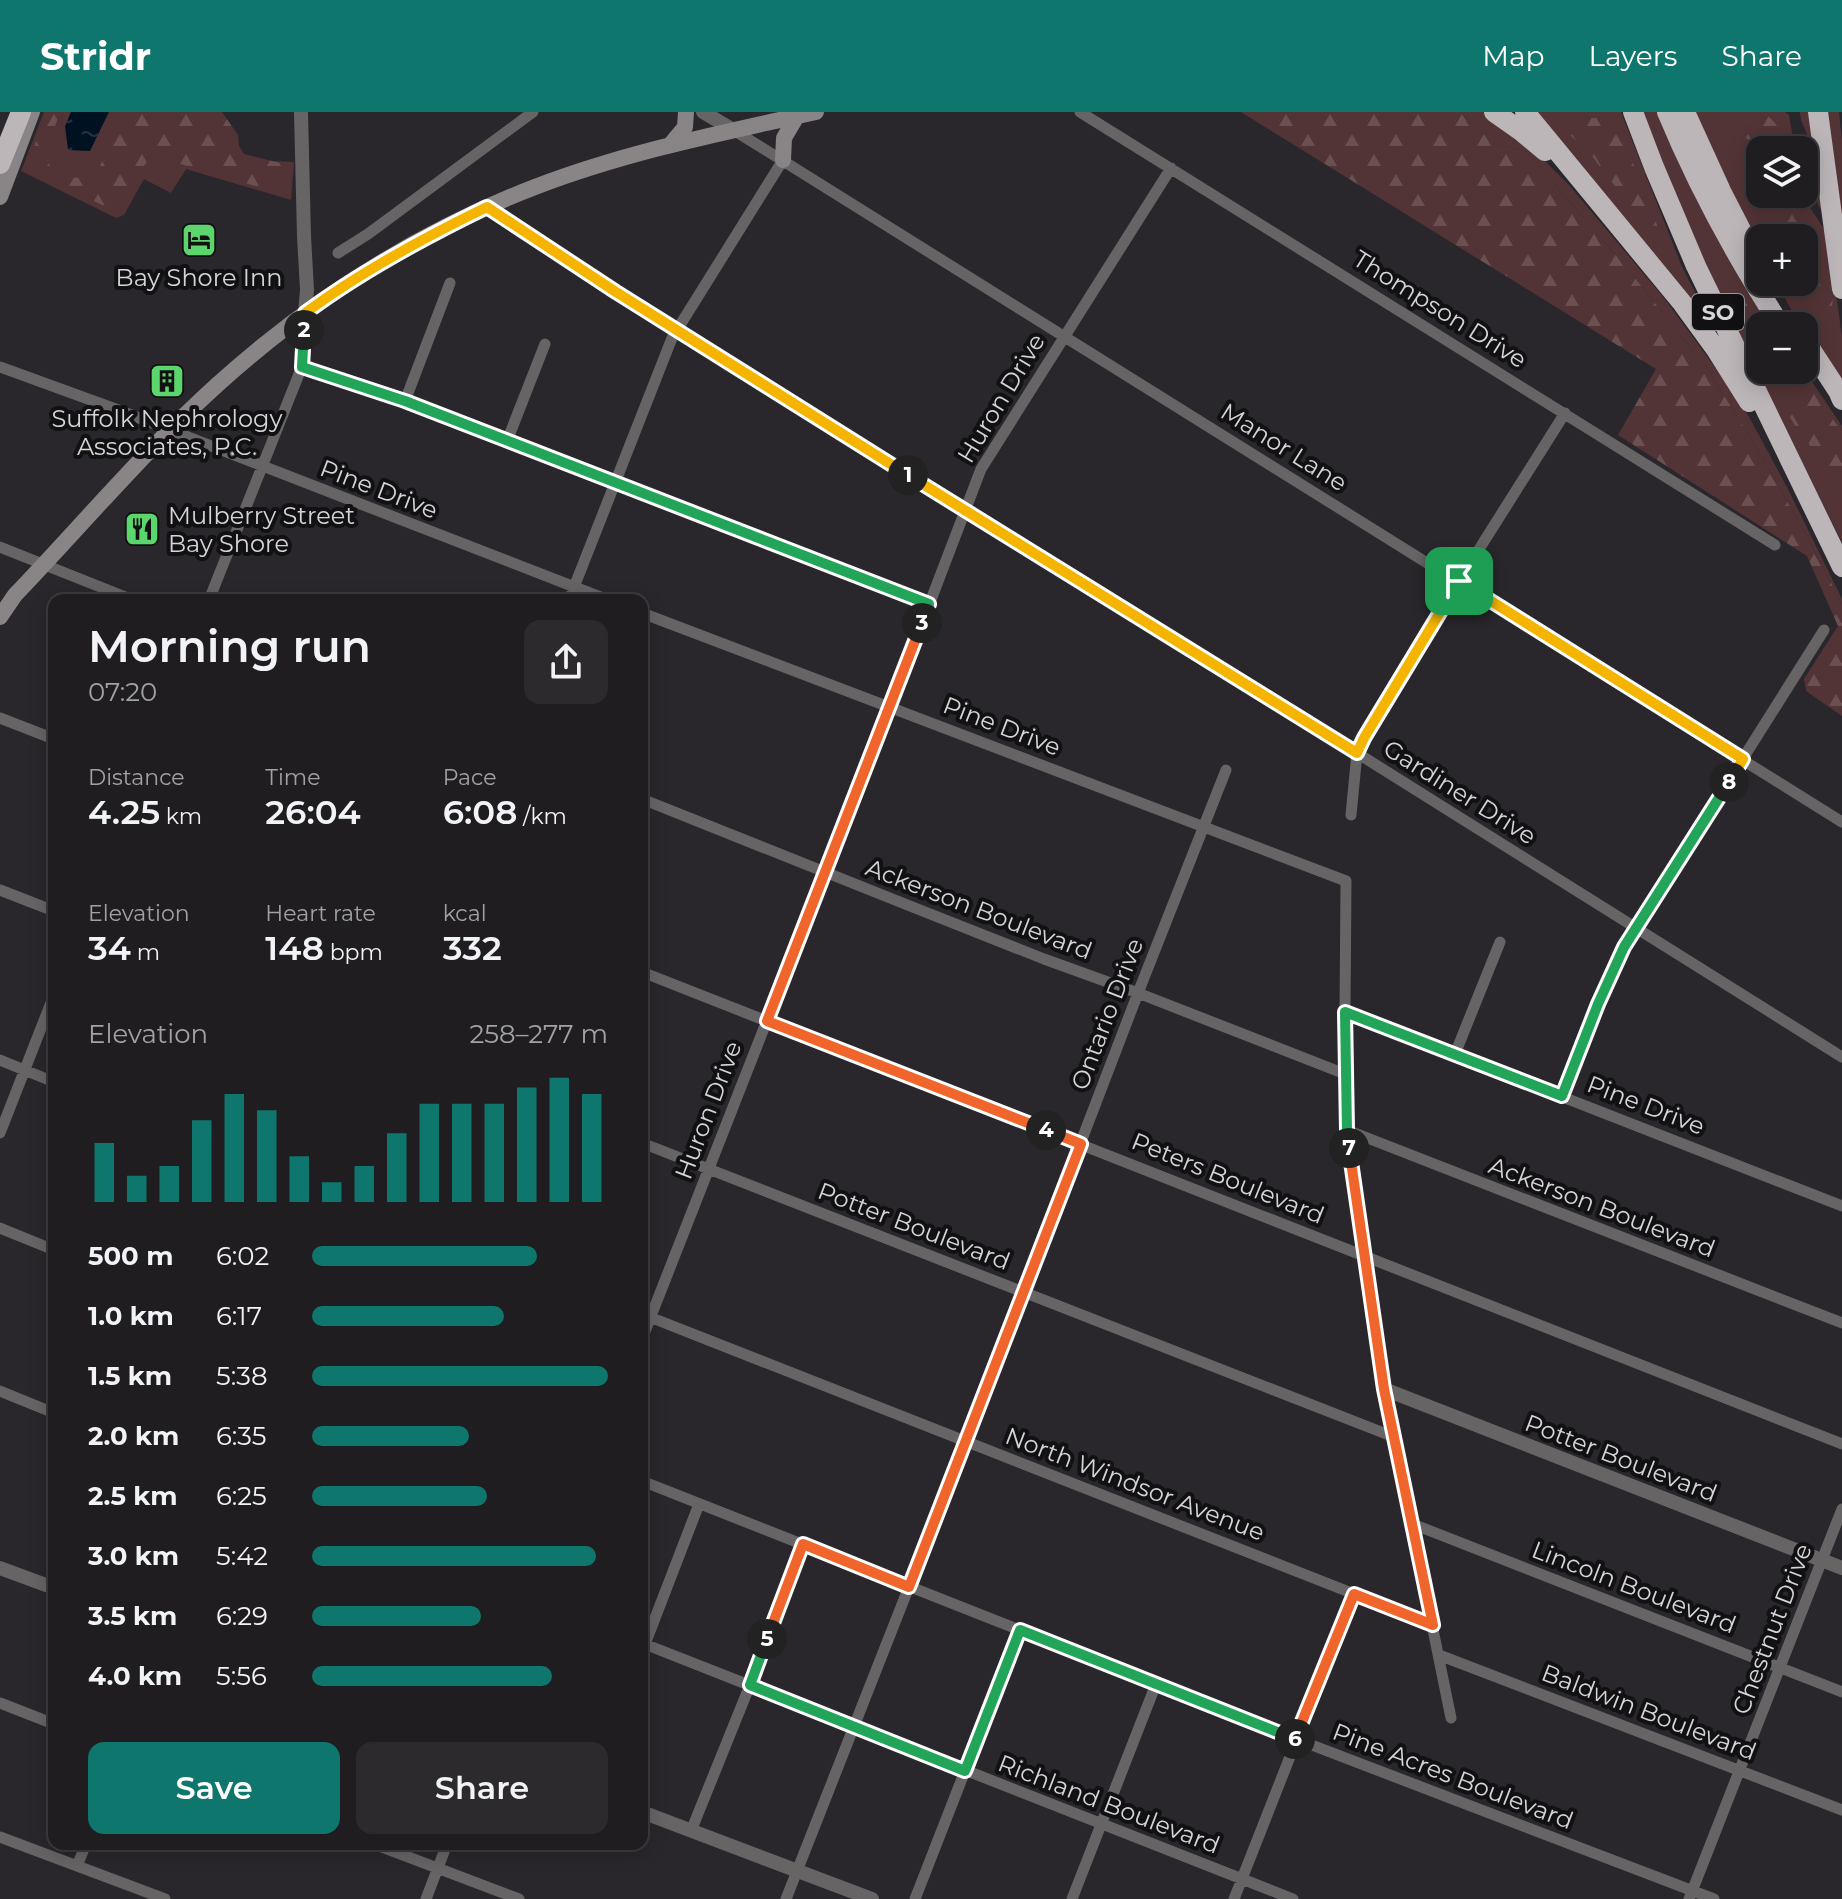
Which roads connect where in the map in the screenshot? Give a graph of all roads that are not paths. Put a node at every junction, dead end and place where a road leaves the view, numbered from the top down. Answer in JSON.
{"nodes":[{"id":1,"x":21,"y":112,"type":"edge"},
{"id":2,"x":32,"y":112,"type":"edge"},
{"id":3,"x":301,"y":112,"type":"edge"},
{"id":4,"x":533,"y":112,"type":"edge"},
{"id":5,"x":686,"y":112,"type":"edge"},
{"id":6,"x":703,"y":112,"type":"edge"},
{"id":7,"x":816,"y":112,"type":"edge"},
{"id":8,"x":1080,"y":112,"type":"edge"},
{"id":9,"x":1494,"y":112,"type":"edge"},
{"id":10,"x":1525,"y":112,"type":"edge"},
{"id":11,"x":1633,"y":112,"type":"edge"},
{"id":12,"x":1667,"y":112,"type":"edge"},
{"id":13,"x":1685,"y":112,"type":"edge"},
{"id":14,"x":1818,"y":112,"type":"edge"},
{"id":15,"x":797,"y":116,"type":"junction"},
{"id":16,"x":735,"y":131,"type":"junction"},
{"id":17,"x":670,"y":145,"type":"junction"},
{"id":18,"x":783,"y":160,"type":"junction"},
{"id":19,"x":0,"y":164,"type":"edge"},
{"id":20,"x":1171,"y":168,"type":"junction"},
{"id":21,"x":0,"y":197,"type":"edge"},
{"id":22,"x":487,"y":207,"type":"junction"},
{"id":23,"x":1615,"y":222,"type":"junction"},
{"id":24,"x":1746,"y":240,"type":"edge"},
{"id":25,"x":338,"y":253,"type":"dead end"},
{"id":26,"x":450,"y":283,"type":"dead end"},
{"id":27,"x":1842,"y":289,"type":"edge"},
{"id":28,"x":1772,"y":312,"type":"edge"},
{"id":29,"x":305,"y":313,"type":"junction"},
{"id":30,"x":677,"y":330,"type":"junction"},
{"id":31,"x":1064,"y":337,"type":"junction"},
{"id":32,"x":545,"y":344,"type":"dead end"},
{"id":33,"x":1818,"y":360,"type":"edge"},
{"id":34,"x":0,"y":367,"type":"edge"},
{"id":35,"x":302,"y":367,"type":"junction"},
{"id":36,"x":1818,"y":381,"type":"edge"},
{"id":37,"x":1842,"y":400,"type":"edge"},
{"id":38,"x":405,"y":401,"type":"junction"},
{"id":39,"x":1842,"y":410,"type":"edge"},
{"id":40,"x":1565,"y":413,"type":"junction"},
{"id":41,"x":170,"y":432,"type":"junction"},
{"id":42,"x":507,"y":441,"type":"junction"},
{"id":43,"x":262,"y":467,"type":"junction"},
{"id":44,"x":615,"y":483,"type":"junction"},
{"id":45,"x":1813,"y":508,"type":"junction"},
{"id":46,"x":964,"y":510,"type":"junction"},
{"id":47,"x":1775,"y":545,"type":"dead end"},
{"id":48,"x":0,"y":547,"type":"edge"},
{"id":49,"x":44,"y":565,"type":"junction"},
{"id":50,"x":1842,"y":567,"type":"edge"},
{"id":51,"x":1459,"y":581,"type":"junction"},
{"id":52,"x":574,"y":587,"type":"junction"},
{"id":53,"x":118,"y":594,"type":"edge"},
{"id":54,"x":211,"y":594,"type":"edge"},
{"id":55,"x":571,"y":594,"type":"edge"},
{"id":56,"x":592,"y":594,"type":"edge"},
{"id":57,"x":15,"y":595,"type":"junction"},
{"id":58,"x":929,"y":604,"type":"junction"},
{"id":59,"x":0,"y":606,"type":"edge"},
{"id":60,"x":648,"y":615,"type":"edge"},
{"id":61,"x":0,"y":617,"type":"edge"},
{"id":62,"x":1824,"y":630,"type":"dead end"},
{"id":63,"x":890,"y":707,"type":"junction"},
{"id":64,"x":0,"y":718,"type":"edge"},
{"id":65,"x":48,"y":737,"type":"edge"},
{"id":66,"x":1357,"y":753,"type":"junction"},
{"id":67,"x":1743,"y":759,"type":"junction"},
{"id":68,"x":1226,"y":770,"type":"dead end"},
{"id":69,"x":648,"y":801,"type":"edge"},
{"id":70,"x":1351,"y":815,"type":"dead end"},
{"id":71,"x":1842,"y":822,"type":"edge"},
{"id":72,"x":1203,"y":825,"type":"junction"},
{"id":73,"x":825,"y":872,"type":"junction"},
{"id":74,"x":0,"y":890,"type":"edge"},
{"id":75,"x":48,"y":909,"type":"edge"},
{"id":76,"x":1635,"y":928,"type":"junction"},
{"id":77,"x":1500,"y":942,"type":"dead end"},
{"id":78,"x":648,"y":974,"type":"edge"},
{"id":79,"x":1138,"y":993,"type":"junction"},
{"id":80,"x":48,"y":1011,"type":"edge"},
{"id":81,"x":1345,"y":1012,"type":"junction"},
{"id":82,"x":767,"y":1021,"type":"junction"},
{"id":83,"x":1455,"y":1054,"type":"junction"},
{"id":84,"x":1842,"y":1057,"type":"edge"},
{"id":85,"x":0,"y":1060,"type":"edge"},
{"id":86,"x":25,"y":1070,"type":"junction"},
{"id":87,"x":1345,"y":1074,"type":"junction"},
{"id":88,"x":48,"y":1080,"type":"edge"},
{"id":89,"x":1562,"y":1096,"type":"junction"},
{"id":90,"x":1347,"y":1130,"type":"junction"},
{"id":91,"x":0,"y":1133,"type":"edge"},
{"id":92,"x":1081,"y":1144,"type":"junction"},
{"id":93,"x":648,"y":1145,"type":"edge"},
{"id":94,"x":709,"y":1169,"type":"junction"},
{"id":95,"x":1842,"y":1206,"type":"edge"},
{"id":96,"x":0,"y":1228,"type":"edge"},
{"id":97,"x":48,"y":1248,"type":"edge"},
{"id":98,"x":1364,"y":1256,"type":"junction"},
{"id":99,"x":1023,"y":1292,"type":"junction"},
{"id":100,"x":648,"y":1311,"type":"edge"},
{"id":101,"x":648,"y":1317,"type":"edge"},
{"id":102,"x":1842,"y":1323,"type":"edge"},
{"id":103,"x":1384,"y":1389,"type":"junction"},
{"id":104,"x":0,"y":1391,"type":"edge"},
{"id":105,"x":48,"y":1411,"type":"edge"},
{"id":106,"x":1394,"y":1437,"type":"junction"},
{"id":107,"x":966,"y":1442,"type":"junction"},
{"id":108,"x":1842,"y":1444,"type":"edge"},
{"id":109,"x":648,"y":1483,"type":"edge"},
{"id":110,"x":699,"y":1504,"type":"junction"},
{"id":111,"x":1842,"y":1509,"type":"edge"},
{"id":112,"x":1410,"y":1523,"type":"junction"},
{"id":113,"x":803,"y":1544,"type":"junction"},
{"id":114,"x":1822,"y":1561,"type":"junction"},
{"id":115,"x":1842,"y":1568,"type":"edge"},
{"id":116,"x":1,"y":1571,"type":"edge"},
{"id":117,"x":48,"y":1586,"type":"edge"},
{"id":118,"x":909,"y":1587,"type":"junction"},
{"id":119,"x":1354,"y":1594,"type":"junction"},
{"id":120,"x":1433,"y":1625,"type":"junction"},
{"id":121,"x":1020,"y":1630,"type":"junction"},
{"id":122,"x":648,"y":1633,"type":"edge"},
{"id":123,"x":648,"y":1648,"type":"edge"},
{"id":124,"x":1439,"y":1655,"type":"junction"},
{"id":125,"x":1781,"y":1668,"type":"junction"},
{"id":126,"x":1156,"y":1684,"type":"junction"},
{"id":127,"x":750,"y":1685,"type":"junction"},
{"id":128,"x":1842,"y":1692,"type":"edge"},
{"id":129,"x":0,"y":1703,"type":"edge"},
{"id":130,"x":1451,"y":1718,"type":"dead end"},
{"id":131,"x":48,"y":1722,"type":"edge"},
{"id":132,"x":853,"y":1727,"type":"junction"},
{"id":133,"x":1296,"y":1739,"type":"junction"},
{"id":134,"x":965,"y":1771,"type":"junction"},
{"id":135,"x":1741,"y":1771,"type":"junction"},
{"id":136,"x":1842,"y":1810,"type":"edge"},
{"id":137,"x":648,"y":1814,"type":"edge"},
{"id":138,"x":1102,"y":1824,"type":"junction"},
{"id":139,"x":691,"y":1831,"type":"junction"},
{"id":140,"x":0,"y":1837,"type":"edge"},
{"id":141,"x":84,"y":1850,"type":"edge"},
{"id":142,"x":390,"y":1850,"type":"edge"},
{"id":143,"x":445,"y":1850,"type":"edge"},
{"id":144,"x":77,"y":1866,"type":"junction"},
{"id":145,"x":438,"y":1868,"type":"junction"},
{"id":146,"x":797,"y":1871,"type":"junction"},
{"id":147,"x":1242,"y":1879,"type":"junction"},
{"id":148,"x":1691,"y":1895,"type":"edge"},
{"id":149,"x":165,"y":1899,"type":"edge"},
{"id":150,"x":426,"y":1899,"type":"edge"},
{"id":151,"x":519,"y":1899,"type":"edge"},
{"id":152,"x":786,"y":1899,"type":"edge"},
{"id":153,"x":872,"y":1899,"type":"edge"},
{"id":154,"x":915,"y":1899,"type":"edge"},
{"id":155,"x":1072,"y":1899,"type":"edge"},
{"id":156,"x":1234,"y":1899,"type":"edge"},
{"id":157,"x":1293,"y":1899,"type":"edge"},
{"id":158,"x":1714,"y":1899,"type":"edge"}],
"edges":[{"from":1,"to":19,"type":"highway"},
{"from":2,"to":21,"type":"main road"},
{"from":3,"to":29,"type":"street"},
{"from":4,"to":25,"type":"street"},
{"from":5,"to":17,"type":"main road"},
{"from":6,"to":16,"type":"street","name":"Manor Lane"},
{"from":7,"to":15,"type":"main road"},
{"from":8,"to":20,"type":"street","name":"Thompson Drive"},
{"from":9,"to":23,"type":"highway"},
{"from":10,"to":23,"type":"highway"},
{"from":11,"to":45,"type":"highway","number":"SO"},
{"from":12,"to":28,"type":"highway","number":"SO"},
{"from":13,"to":24,"type":"highway","number":"SO"},
{"from":14,"to":27,"type":"highway"},
{"from":15,"to":16,"type":"main road"},
{"from":15,"to":18,"type":"main road"},
{"from":16,"to":17,"type":"main road"},
{"from":16,"to":18,"type":"street","name":"Manor Lane"},
{"from":17,"to":22,"type":"main road"},
{"from":18,"to":30,"type":"street"},
{"from":18,"to":31,"type":"street","name":"Manor Lane"},
{"from":20,"to":31,"type":"street","name":"Huron Drive"},
{"from":20,"to":40,"type":"street","name":"Thompson Drive"},
{"from":22,"to":29,"type":"main road"},
{"from":22,"to":30,"type":"street","name":"Gardiner Drive"},
{"from":23,"to":45,"type":"highway"},
{"from":26,"to":38,"type":"street"},
{"from":29,"to":35,"type":"street"},
{"from":29,"to":41,"type":"main road"},
{"from":30,"to":44,"type":"street"},
{"from":30,"to":46,"type":"street","name":"Gardiner Drive"},
{"from":31,"to":46,"type":"street","name":"Huron Drive"},
{"from":31,"to":51,"type":"street","name":"Manor Lane"},
{"from":32,"to":42,"type":"street"},
{"from":33,"to":37,"type":"highway"},
{"from":34,"to":41,"type":"street","name":"Pine Drive"},
{"from":35,"to":38,"type":"street"},
{"from":35,"to":43,"type":"street"},
{"from":36,"to":39,"type":"highway"},
{"from":38,"to":42,"type":"street"},
{"from":40,"to":47,"type":"street","name":"Thompson Drive"},
{"from":40,"to":51,"type":"street"},
{"from":41,"to":43,"type":"street","name":"Pine Drive"},
{"from":41,"to":49,"type":"main road"},
{"from":42,"to":44,"type":"street"},
{"from":43,"to":52,"type":"street","name":"Pine Drive"},
{"from":43,"to":54,"type":"street"},
{"from":44,"to":52,"type":"street"},
{"from":44,"to":58,"type":"street"},
{"from":45,"to":50,"type":"highway","number":"SO"},
{"from":46,"to":58,"type":"street","name":"Huron Drive"},
{"from":46,"to":66,"type":"street","name":"Gardiner Drive"},
{"from":48,"to":49,"type":"street"},
{"from":49,"to":53,"type":"street"},
{"from":49,"to":57,"type":"main road"},
{"from":51,"to":66,"type":"street"},
{"from":51,"to":67,"type":"street","name":"Manor Lane"},
{"from":52,"to":55,"type":"street"},
{"from":52,"to":56,"type":"street","name":"Pine Drive"},
{"from":57,"to":59,"type":"main road"},
{"from":57,"to":61,"type":"main road"},
{"from":58,"to":63,"type":"street","name":"Huron Drive"},
{"from":60,"to":63,"type":"street","name":"Pine Drive"},
{"from":62,"to":67,"type":"street"},
{"from":63,"to":72,"type":"street","name":"Pine Drive"},
{"from":63,"to":73,"type":"street","name":"Huron Drive"},
{"from":64,"to":65,"type":"street"},
{"from":66,"to":70,"type":"street"},
{"from":66,"to":76,"type":"street","name":"Gardiner Drive"},
{"from":67,"to":71,"type":"street","name":"Manor Lane"},
{"from":67,"to":76,"type":"street"},
{"from":68,"to":72,"type":"street","name":"Ontario Drive"},
{"from":69,"to":73,"type":"street","name":"Ackerson Boulevard"},
{"from":72,"to":79,"type":"street","name":"Ontario Drive"},
{"from":72,"to":81,"type":"street","name":"Pine Drive"},
{"from":73,"to":79,"type":"street","name":"Ackerson Boulevard"},
{"from":73,"to":82,"type":"street","name":"Huron Drive"},
{"from":74,"to":75,"type":"street"},
{"from":76,"to":84,"type":"street","name":"Gardiner Drive"},
{"from":76,"to":89,"type":"street"},
{"from":77,"to":83,"type":"street"},
{"from":78,"to":82,"type":"street","name":"Peters Boulevard"},
{"from":79,"to":87,"type":"street","name":"Ackerson Boulevard"},
{"from":79,"to":92,"type":"street","name":"Ontario Drive"},
{"from":80,"to":86,"type":"street"},
{"from":81,"to":83,"type":"street","name":"Pine Drive"},
{"from":81,"to":87,"type":"street"},
{"from":82,"to":92,"type":"street","name":"Peters Boulevard"},
{"from":82,"to":94,"type":"street","name":"Huron Drive"},
{"from":83,"to":89,"type":"street","name":"Pine Drive"},
{"from":85,"to":86,"type":"street"},
{"from":86,"to":88,"type":"street"},
{"from":86,"to":91,"type":"street"},
{"from":87,"to":90,"type":"street"},
{"from":89,"to":95,"type":"street","name":"Pine Drive"},
{"from":90,"to":98,"type":"street"},
{"from":90,"to":102,"type":"street","name":"Ackerson Boulevard"},
{"from":92,"to":98,"type":"street","name":"Peters Boulevard"},
{"from":92,"to":99,"type":"street","name":"Ontario Drive"},
{"from":93,"to":94,"type":"street","name":"Potter Boulevard"},
{"from":94,"to":99,"type":"street","name":"Potter Boulevard"},
{"from":94,"to":100,"type":"street","name":"Huron Drive"},
{"from":96,"to":97,"type":"street"},
{"from":98,"to":103,"type":"street"},
{"from":98,"to":108,"type":"street","name":"Peters Boulevard"},
{"from":99,"to":106,"type":"street","name":"Potter Boulevard"},
{"from":99,"to":107,"type":"street","name":"Ontario Drive"},
{"from":101,"to":107,"type":"street","name":"North Windsor Avenue"},
{"from":103,"to":106,"type":"street"},
{"from":103,"to":114,"type":"street","name":"Potter Boulevard"},
{"from":104,"to":105,"type":"street"},
{"from":106,"to":112,"type":"street"},
{"from":107,"to":118,"type":"street","name":"Ontario Drive"},
{"from":107,"to":119,"type":"street","name":"North Windsor Avenue"},
{"from":109,"to":110,"type":"street","name":"Pine Acres Boulevard"},
{"from":110,"to":113,"type":"street","name":"Pine Acres Boulevard"},
{"from":110,"to":122,"type":"street"},
{"from":111,"to":114,"type":"street","name":"Chestnut Drive"},
{"from":112,"to":120,"type":"street"},
{"from":112,"to":125,"type":"street","name":"Lincoln Boulevard"},
{"from":113,"to":118,"type":"street","name":"Pine Acres Boulevard"},
{"from":113,"to":127,"type":"street"},
{"from":114,"to":115,"type":"street","name":"Potter Boulevard"},
{"from":114,"to":125,"type":"street","name":"Chestnut Drive"},
{"from":116,"to":117,"type":"street"},
{"from":118,"to":121,"type":"street","name":"Pine Acres Boulevard"},
{"from":118,"to":132,"type":"street","name":"Ontario Drive"},
{"from":119,"to":120,"type":"street","name":"North Windsor Avenue"},
{"from":119,"to":133,"type":"street"},
{"from":120,"to":124,"type":"street"},
{"from":121,"to":126,"type":"street","name":"Pine Acres Boulevard"},
{"from":121,"to":134,"type":"street"},
{"from":123,"to":127,"type":"street","name":"Richland Boulevard"},
{"from":124,"to":130,"type":"street"},
{"from":124,"to":135,"type":"street","name":"Baldwin Boulevard"},
{"from":125,"to":128,"type":"street","name":"Lincoln Boulevard"},
{"from":125,"to":135,"type":"street","name":"Chestnut Drive"},
{"from":126,"to":133,"type":"street","name":"Pine Acres Boulevard"},
{"from":126,"to":138,"type":"street"},
{"from":127,"to":132,"type":"street","name":"Richland Boulevard"},
{"from":127,"to":139,"type":"street"},
{"from":129,"to":131,"type":"street"},
{"from":132,"to":134,"type":"street","name":"Richland Boulevard"},
{"from":132,"to":146,"type":"street","name":"Ontario Drive"},
{"from":133,"to":147,"type":"street"},
{"from":133,"to":148,"type":"street","name":"Pine Acres Boulevard"},
{"from":134,"to":138,"type":"street","name":"Richland Boulevard"},
{"from":134,"to":154,"type":"street"},
{"from":135,"to":136,"type":"street","name":"Baldwin Boulevard"},
{"from":135,"to":148,"type":"street","name":"Chestnut Drive"},
{"from":137,"to":139,"type":"street"},
{"from":138,"to":147,"type":"street","name":"Richland Boulevard"},
{"from":138,"to":155,"type":"street"},
{"from":139,"to":146,"type":"street"},
{"from":140,"to":144,"type":"street"},
{"from":141,"to":144,"type":"street"},
{"from":142,"to":145,"type":"street"},
{"from":143,"to":145,"type":"street"},
{"from":144,"to":149,"type":"street"},
{"from":145,"to":150,"type":"street"},
{"from":145,"to":151,"type":"street"},
{"from":146,"to":152,"type":"street","name":"Ontario Drive"},
{"from":146,"to":153,"type":"street"},
{"from":147,"to":156,"type":"street"},
{"from":147,"to":157,"type":"street","name":"Richland Boulevard"},
{"from":148,"to":158,"type":"street","name":"Pine Acres Boulevard"}]}
